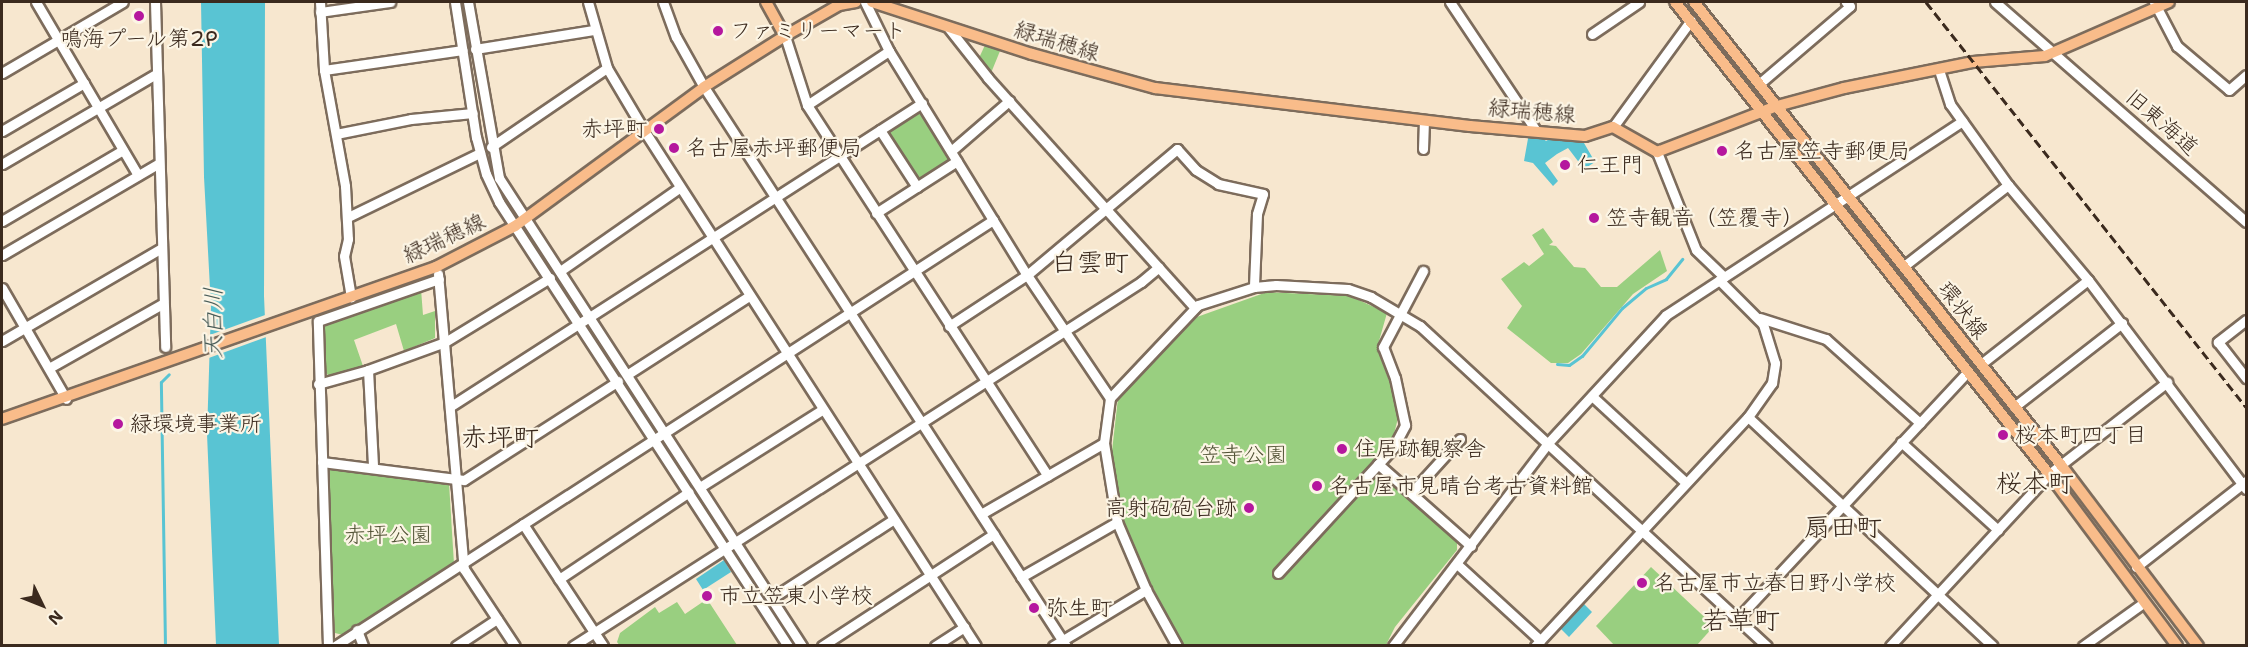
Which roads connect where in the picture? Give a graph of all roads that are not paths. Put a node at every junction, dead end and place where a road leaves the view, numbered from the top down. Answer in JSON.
{"nodes":[{"id":1,"x":36,"y":2,"type":"edge"},
{"id":2,"x":123,"y":2,"type":"edge"},
{"id":3,"x":155,"y":2,"type":"edge"},
{"id":4,"x":320,"y":2,"type":"edge"},
{"id":5,"x":390,"y":2,"type":"edge"},
{"id":6,"x":455,"y":2,"type":"edge"},
{"id":7,"x":468,"y":2,"type":"edge"},
{"id":8,"x":588,"y":2,"type":"edge"},
{"id":9,"x":663,"y":2,"type":"edge"},
{"id":10,"x":766,"y":2,"type":"edge"},
{"id":11,"x":856,"y":2,"type":"edge"},
{"id":12,"x":865,"y":2,"type":"edge"},
{"id":13,"x":872,"y":2,"type":"edge"},
{"id":14,"x":1450,"y":2,"type":"edge"},
{"id":15,"x":1639,"y":2,"type":"edge"},
{"id":16,"x":1675,"y":2,"type":"edge"},
{"id":17,"x":1694,"y":2,"type":"edge"},
{"id":18,"x":1995,"y":2,"type":"edge"},
{"id":19,"x":2169,"y":2,"type":"edge"},
{"id":20,"x":1848,"y":4,"type":"edge"},
{"id":21,"x":2156,"y":4,"type":"edge"},
{"id":22,"x":320,"y":12,"type":"junction"},
{"id":23,"x":1691,"y":20,"type":"junction"},
{"id":24,"x":947,"y":26,"type":"junction"},
{"id":25,"x":593,"y":30,"type":"junction"},
{"id":26,"x":1592,"y":34,"type":"dead end"},
{"id":27,"x":785,"y":36,"type":"junction"},
{"id":28,"x":59,"y":40,"type":"junction"},
{"id":29,"x":475,"y":49,"type":"junction"},
{"id":30,"x":463,"y":50,"type":"junction"},
{"id":31,"x":889,"y":51,"type":"junction"},
{"id":32,"x":2052,"y":51,"type":"junction"},
{"id":33,"x":607,"y":68,"type":"junction"},
{"id":34,"x":324,"y":70,"type":"junction"},
{"id":35,"x":1940,"y":70,"type":"junction"},
{"id":36,"x":2,"y":73,"type":"edge"},
{"id":37,"x":156,"y":74,"type":"junction"},
{"id":38,"x":2247,"y":75,"type":"edge"},
{"id":39,"x":84,"y":83,"type":"junction"},
{"id":40,"x":1760,"y":83,"type":"junction"},
{"id":41,"x":704,"y":87,"type":"junction"},
{"id":42,"x":1009,"y":101,"type":"junction"},
{"id":43,"x":922,"y":103,"type":"junction"},
{"id":44,"x":807,"y":105,"type":"junction"},
{"id":45,"x":1777,"y":106,"type":"junction"},
{"id":46,"x":98,"y":108,"type":"junction"},
{"id":47,"x":473,"y":113,"type":"junction"},
{"id":48,"x":1761,"y":113,"type":"junction"},
{"id":49,"x":1425,"y":121,"type":"junction"},
{"id":50,"x":1962,"y":121,"type":"junction"},
{"id":51,"x":1613,"y":127,"type":"junction"},
{"id":52,"x":1535,"y":129,"type":"junction"},
{"id":53,"x":2,"y":130,"type":"edge"},
{"id":54,"x":880,"y":130,"type":"junction"},
{"id":55,"x":645,"y":132,"type":"junction"},
{"id":56,"x":336,"y":134,"type":"junction"},
{"id":57,"x":491,"y":147,"type":"junction"},
{"id":58,"x":1423,"y":149,"type":"dead end"},
{"id":59,"x":123,"y":150,"type":"junction"},
{"id":60,"x":951,"y":152,"type":"junction"},
{"id":61,"x":1657,"y":152,"type":"junction"},
{"id":62,"x":480,"y":153,"type":"junction"},
{"id":63,"x":839,"y":156,"type":"junction"},
{"id":64,"x":957,"y":161,"type":"junction"},
{"id":65,"x":2,"y":164,"type":"edge"},
{"id":66,"x":158,"y":164,"type":"junction"},
{"id":67,"x":138,"y":175,"type":"junction"},
{"id":68,"x":2008,"y":185,"type":"junction"},
{"id":69,"x":917,"y":187,"type":"junction"},
{"id":70,"x":679,"y":188,"type":"junction"},
{"id":71,"x":1850,"y":195,"type":"junction"},
{"id":72,"x":776,"y":197,"type":"junction"},
{"id":73,"x":1834,"y":206,"type":"junction"},
{"id":74,"x":1106,"y":209,"type":"junction"},
{"id":75,"x":876,"y":213,"type":"junction"},
{"id":76,"x":348,"y":217,"type":"junction"},
{"id":77,"x":526,"y":218,"type":"junction"},
{"id":78,"x":993,"y":220,"type":"junction"},
{"id":79,"x":2,"y":221,"type":"edge"},
{"id":80,"x":2247,"y":222,"type":"edge"},
{"id":81,"x":514,"y":226,"type":"junction"},
{"id":82,"x":712,"y":237,"type":"junction"},
{"id":83,"x":160,"y":249,"type":"junction"},
{"id":84,"x":2,"y":255,"type":"edge"},
{"id":85,"x":1904,"y":266,"type":"junction"},
{"id":86,"x":436,"y":267,"type":"junction"},
{"id":87,"x":1159,"y":267,"type":"junction"},
{"id":88,"x":560,"y":271,"type":"junction"},
{"id":89,"x":1423,"y":271,"type":"dead end"},
{"id":90,"x":914,"y":272,"type":"junction"},
{"id":91,"x":1027,"y":275,"type":"junction"},
{"id":92,"x":550,"y":278,"type":"junction"},
{"id":93,"x":439,"y":279,"type":"junction"},
{"id":94,"x":1721,"y":279,"type":"junction"},
{"id":95,"x":2088,"y":280,"type":"junction"},
{"id":96,"x":1254,"y":287,"type":"junction"},
{"id":97,"x":2,"y":288,"type":"edge"},
{"id":98,"x":749,"y":296,"type":"junction"},
{"id":99,"x":351,"y":297,"type":"junction"},
{"id":100,"x":162,"y":304,"type":"junction"},
{"id":101,"x":1195,"y":308,"type":"junction"},
{"id":102,"x":851,"y":313,"type":"junction"},
{"id":103,"x":1400,"y":314,"type":"junction"},
{"id":104,"x":590,"y":317,"type":"junction"},
{"id":105,"x":1759,"y":318,"type":"junction"},
{"id":106,"x":2247,"y":320,"type":"edge"},
{"id":107,"x":581,"y":323,"type":"junction"},
{"id":108,"x":2122,"y":323,"type":"junction"},
{"id":109,"x":949,"y":326,"type":"junction"},
{"id":110,"x":24,"y":327,"type":"junction"},
{"id":111,"x":1065,"y":332,"type":"junction"},
{"id":112,"x":2,"y":341,"type":"edge"},
{"id":113,"x":445,"y":342,"type":"junction"},
{"id":114,"x":165,"y":347,"type":"dead end"},
{"id":115,"x":787,"y":354,"type":"junction"},
{"id":116,"x":1981,"y":364,"type":"junction"},
{"id":117,"x":49,"y":369,"type":"junction"},
{"id":118,"x":368,"y":370,"type":"junction"},
{"id":119,"x":1967,"y":372,"type":"junction"},
{"id":120,"x":628,"y":374,"type":"junction"},
{"id":121,"x":2247,"y":378,"type":"edge"},
{"id":122,"x":618,"y":381,"type":"junction"},
{"id":123,"x":985,"y":381,"type":"junction"},
{"id":124,"x":2167,"y":382,"type":"junction"},
{"id":125,"x":318,"y":384,"type":"junction"},
{"id":126,"x":1592,"y":396,"type":"junction"},
{"id":127,"x":1110,"y":398,"type":"junction"},
{"id":128,"x":66,"y":399,"type":"junction"},
{"id":129,"x":451,"y":406,"type":"junction"},
{"id":130,"x":2014,"y":407,"type":"junction"},
{"id":131,"x":822,"y":410,"type":"junction"},
{"id":132,"x":1748,"y":417,"type":"junction"},
{"id":133,"x":2,"y":419,"type":"edge"},
{"id":134,"x":922,"y":423,"type":"junction"},
{"id":135,"x":1920,"y":423,"type":"junction"},
{"id":136,"x":666,"y":434,"type":"junction"},
{"id":137,"x":1460,"y":439,"type":"dead end"},
{"id":138,"x":655,"y":440,"type":"junction"},
{"id":139,"x":1902,"y":442,"type":"junction"},
{"id":140,"x":1104,"y":443,"type":"junction"},
{"id":141,"x":1548,"y":443,"type":"junction"},
{"id":142,"x":322,"y":462,"type":"junction"},
{"id":143,"x":857,"y":463,"type":"junction"},
{"id":144,"x":1377,"y":464,"type":"junction"},
{"id":145,"x":2061,"y":465,"type":"junction"},
{"id":146,"x":373,"y":467,"type":"junction"},
{"id":147,"x":2049,"y":474,"type":"junction"},
{"id":148,"x":1048,"y":476,"type":"junction"},
{"id":149,"x":455,"y":480,"type":"junction"},
{"id":150,"x":1684,"y":481,"type":"junction"},
{"id":151,"x":2245,"y":485,"type":"edge"},
{"id":152,"x":700,"y":487,"type":"junction"},
{"id":153,"x":689,"y":492,"type":"junction"},
{"id":154,"x":1411,"y":493,"type":"junction"},
{"id":155,"x":1844,"y":504,"type":"junction"},
{"id":156,"x":981,"y":514,"type":"junction"},
{"id":157,"x":894,"y":519,"type":"junction"},
{"id":158,"x":1117,"y":522,"type":"junction"},
{"id":159,"x":523,"y":524,"type":"junction"},
{"id":160,"x":1643,"y":530,"type":"junction"},
{"id":161,"x":1998,"y":530,"type":"junction"},
{"id":162,"x":994,"y":534,"type":"junction"},
{"id":163,"x":735,"y":540,"type":"junction"},
{"id":164,"x":1471,"y":546,"type":"junction"},
{"id":165,"x":724,"y":547,"type":"junction"},
{"id":166,"x":464,"y":564,"type":"junction"},
{"id":167,"x":1457,"y":564,"type":"junction"},
{"id":168,"x":2136,"y":567,"type":"junction"},
{"id":169,"x":1278,"y":573,"type":"dead end"},
{"id":170,"x":930,"y":575,"type":"junction"},
{"id":171,"x":1022,"y":577,"type":"junction"},
{"id":172,"x":558,"y":579,"type":"junction"},
{"id":173,"x":1146,"y":590,"type":"junction"},
{"id":174,"x":1939,"y":594,"type":"junction"},
{"id":175,"x":772,"y":598,"type":"junction"},
{"id":176,"x":2143,"y":603,"type":"junction"},
{"id":177,"x":1738,"y":618,"type":"junction"},
{"id":178,"x":497,"y":620,"type":"junction"},
{"id":179,"x":964,"y":627,"type":"junction"},
{"id":180,"x":357,"y":630,"type":"junction"},
{"id":181,"x":594,"y":632,"type":"junction"},
{"id":182,"x":1064,"y":642,"type":"edge"},
{"id":183,"x":1537,"y":643,"type":"edge"},
{"id":184,"x":328,"y":645,"type":"edge"},
{"id":185,"x":335,"y":645,"type":"edge"},
{"id":186,"x":363,"y":645,"type":"edge"},
{"id":187,"x":456,"y":645,"type":"edge"},
{"id":188,"x":515,"y":645,"type":"edge"},
{"id":189,"x":573,"y":645,"type":"edge"},
{"id":190,"x":603,"y":645,"type":"edge"},
{"id":191,"x":788,"y":645,"type":"edge"},
{"id":192,"x":802,"y":645,"type":"edge"},
{"id":193,"x":822,"y":645,"type":"edge"},
{"id":194,"x":935,"y":645,"type":"edge"},
{"id":195,"x":976,"y":645,"type":"edge"},
{"id":196,"x":1053,"y":645,"type":"edge"},
{"id":197,"x":1177,"y":645,"type":"edge"},
{"id":198,"x":1393,"y":645,"type":"edge"},
{"id":199,"x":1767,"y":645,"type":"edge"},
{"id":200,"x":1890,"y":645,"type":"edge"},
{"id":201,"x":1992,"y":645,"type":"edge"},
{"id":202,"x":2083,"y":645,"type":"edge"},
{"id":203,"x":2177,"y":645,"type":"edge"},
{"id":204,"x":2198,"y":645,"type":"edge"}],
"edges":[{"from":1,"to":28,"type":"street"},
{"from":2,"to":28,"type":"street"},
{"from":3,"to":37,"type":"street"},
{"from":4,"to":22,"type":"street"},
{"from":5,"to":22,"type":"street"},
{"from":6,"to":30,"type":"street"},
{"from":7,"to":29,"type":"street"},
{"from":8,"to":25,"type":"street"},
{"from":9,"to":41,"type":"street"},
{"from":10,"to":27,"type":"main road"},
{"from":11,"to":27,"type":"main road","name":"緑瑞穂線"},
{"from":12,"to":31,"type":"street"},
{"from":13,"to":24,"type":"main road","name":"緑瑞穂線"},
{"from":14,"to":52,"type":"street"},
{"from":15,"to":26,"type":"street"},
{"from":16,"to":23,"type":"main road","name":"環状線"},
{"from":17,"to":40,"type":"main road","name":"環状線"},
{"from":18,"to":32,"type":"street","name":"旧東海道"},
{"from":19,"to":21,"type":"main road"},
{"from":20,"to":40,"type":"street"},
{"from":21,"to":32,"type":"main road"},
{"from":21,"to":38,"type":"street"},
{"from":22,"to":34,"type":"street"},
{"from":23,"to":48,"type":"main road","name":"環状線"},
{"from":23,"to":51,"type":"street"},
{"from":24,"to":42,"type":"street"},
{"from":24,"to":49,"type":"main road","name":"緑瑞穂線"},
{"from":25,"to":29,"type":"street"},
{"from":25,"to":33,"type":"street"},
{"from":27,"to":41,"type":"main road","name":"緑瑞穂線"},
{"from":27,"to":44,"type":"street"},
{"from":28,"to":36,"type":"street"},
{"from":28,"to":39,"type":"street"},
{"from":29,"to":57,"type":"street"},
{"from":30,"to":34,"type":"street"},
{"from":30,"to":47,"type":"street"},
{"from":31,"to":43,"type":"street"},
{"from":31,"to":44,"type":"street"},
{"from":32,"to":35,"type":"main road"},
{"from":32,"to":80,"type":"street","name":"旧東海道"},
{"from":33,"to":55,"type":"street"},
{"from":33,"to":57,"type":"street"},
{"from":34,"to":56,"type":"street"},
{"from":35,"to":45,"type":"main road"},
{"from":35,"to":50,"type":"street"},
{"from":37,"to":46,"type":"street"},
{"from":37,"to":66,"type":"street"},
{"from":39,"to":46,"type":"street"},
{"from":39,"to":53,"type":"street"},
{"from":40,"to":45,"type":"main road","name":"環状線"},
{"from":41,"to":55,"type":"main road","name":"緑瑞穂線"},
{"from":41,"to":72,"type":"street"},
{"from":42,"to":60,"type":"street"},
{"from":42,"to":74,"type":"street"},
{"from":43,"to":54,"type":"street"},
{"from":43,"to":60,"type":"street"},
{"from":44,"to":63,"type":"street"},
{"from":45,"to":48,"type":"main road"},
{"from":45,"to":71,"type":"main road","name":"環状線"},
{"from":46,"to":59,"type":"street"},
{"from":46,"to":65,"type":"street"},
{"from":47,"to":56,"type":"street"},
{"from":47,"to":62,"type":"street"},
{"from":48,"to":61,"type":"main road"},
{"from":48,"to":73,"type":"main road","name":"環状線"},
{"from":49,"to":52,"type":"main road","name":"緑瑞穂線"},
{"from":49,"to":58,"type":"street"},
{"from":50,"to":68,"type":"street"},
{"from":50,"to":71,"type":"street"},
{"from":51,"to":52,"type":"main road","name":"緑瑞穂線"},
{"from":51,"to":61,"type":"main road"},
{"from":54,"to":63,"type":"street"},
{"from":54,"to":69,"type":"street"},
{"from":55,"to":70,"type":"street"},
{"from":55,"to":77,"type":"main road","name":"緑瑞穂線"},
{"from":56,"to":76,"type":"street"},
{"from":57,"to":77,"type":"street"},
{"from":59,"to":67,"type":"street"},
{"from":59,"to":79,"type":"street"},
{"from":60,"to":64,"type":"street"},
{"from":61,"to":94,"type":"street"},
{"from":62,"to":76,"type":"street"},
{"from":62,"to":81,"type":"street"},
{"from":63,"to":72,"type":"street"},
{"from":63,"to":75,"type":"street"},
{"from":64,"to":69,"type":"street"},
{"from":64,"to":78,"type":"street"},
{"from":66,"to":67,"type":"street"},
{"from":66,"to":83,"type":"street"},
{"from":67,"to":84,"type":"street"},
{"from":68,"to":85,"type":"street"},
{"from":68,"to":95,"type":"street"},
{"from":69,"to":75,"type":"street"},
{"from":70,"to":82,"type":"street"},
{"from":70,"to":88,"type":"street"},
{"from":71,"to":73,"type":"street"},
{"from":71,"to":85,"type":"main road","name":"環状線"},
{"from":72,"to":82,"type":"street"},
{"from":72,"to":102,"type":"street"},
{"from":73,"to":94,"type":"street"},
{"from":73,"to":119,"type":"main road","name":"環状線"},
{"from":74,"to":87,"type":"street"},
{"from":74,"to":91,"type":"street"},
{"from":74,"to":96,"type":"street"},
{"from":75,"to":90,"type":"street"},
{"from":76,"to":99,"type":"street"},
{"from":77,"to":81,"type":"main road","name":"緑瑞穂線"},
{"from":77,"to":88,"type":"street"},
{"from":78,"to":90,"type":"street"},
{"from":78,"to":91,"type":"street"},
{"from":81,"to":86,"type":"main road","name":"緑瑞穂線"},
{"from":81,"to":92,"type":"street"},
{"from":82,"to":98,"type":"street"},
{"from":82,"to":104,"type":"street"},
{"from":83,"to":100,"type":"street"},
{"from":83,"to":110,"type":"street"},
{"from":85,"to":116,"type":"main road","name":"環状線"},
{"from":86,"to":93,"type":"street"},
{"from":86,"to":99,"type":"main road","name":"緑瑞穂線"},
{"from":87,"to":101,"type":"street"},
{"from":87,"to":111,"type":"street"},
{"from":88,"to":104,"type":"street"},
{"from":89,"to":103,"type":"street"},
{"from":90,"to":102,"type":"street"},
{"from":90,"to":109,"type":"street"},
{"from":91,"to":109,"type":"street"},
{"from":91,"to":111,"type":"street"},
{"from":92,"to":107,"type":"street"},
{"from":92,"to":113,"type":"street"},
{"from":93,"to":113,"type":"street"},
{"from":93,"to":125,"type":"street"},
{"from":94,"to":105,"type":"street"},
{"from":94,"to":126,"type":"street"},
{"from":95,"to":108,"type":"street"},
{"from":95,"to":116,"type":"street"},
{"from":96,"to":101,"type":"street"},
{"from":96,"to":103,"type":"street"},
{"from":97,"to":110,"type":"street"},
{"from":98,"to":115,"type":"street"},
{"from":98,"to":120,"type":"street"},
{"from":99,"to":128,"type":"main road","name":"緑瑞穂線"},
{"from":100,"to":114,"type":"street"},
{"from":100,"to":117,"type":"street"},
{"from":101,"to":127,"type":"street"},
{"from":102,"to":115,"type":"street"},
{"from":102,"to":134,"type":"street"},
{"from":103,"to":141,"type":"street"},
{"from":103,"to":144,"type":"street"},
{"from":104,"to":107,"type":"street"},
{"from":104,"to":120,"type":"street"},
{"from":105,"to":132,"type":"street"},
{"from":105,"to":135,"type":"street"},
{"from":106,"to":121,"type":"street"},
{"from":107,"to":122,"type":"street"},
{"from":107,"to":129,"type":"street"},
{"from":108,"to":124,"type":"street"},
{"from":108,"to":130,"type":"street"},
{"from":109,"to":123,"type":"street"},
{"from":110,"to":112,"type":"street"},
{"from":110,"to":117,"type":"street"},
{"from":111,"to":123,"type":"street"},
{"from":111,"to":127,"type":"street"},
{"from":113,"to":118,"type":"street"},
{"from":113,"to":129,"type":"street"},
{"from":115,"to":131,"type":"street"},
{"from":115,"to":136,"type":"street"},
{"from":116,"to":130,"type":"main road","name":"環状線"},
{"from":117,"to":128,"type":"street"},
{"from":118,"to":125,"type":"street"},
{"from":118,"to":146,"type":"street"},
{"from":119,"to":135,"type":"street"},
{"from":119,"to":147,"type":"main road","name":"環状線"},
{"from":120,"to":136,"type":"street"},
{"from":122,"to":138,"type":"street"},
{"from":122,"to":149,"type":"street"},
{"from":123,"to":134,"type":"street"},
{"from":123,"to":148,"type":"street"},
{"from":124,"to":145,"type":"street"},
{"from":124,"to":151,"type":"street"},
{"from":125,"to":142,"type":"street"},
{"from":126,"to":141,"type":"street"},
{"from":126,"to":150,"type":"street"},
{"from":127,"to":140,"type":"street"},
{"from":128,"to":133,"type":"main road","name":"緑瑞穂線"},
{"from":129,"to":149,"type":"street"},
{"from":130,"to":145,"type":"main road","name":"環状線"},
{"from":131,"to":143,"type":"street"},
{"from":131,"to":152,"type":"street"},
{"from":132,"to":150,"type":"street"},
{"from":132,"to":155,"type":"street"},
{"from":134,"to":143,"type":"street"},
{"from":134,"to":156,"type":"street"},
{"from":135,"to":139,"type":"street"},
{"from":136,"to":138,"type":"street"},
{"from":136,"to":152,"type":"street"},
{"from":137,"to":154,"type":"street"},
{"from":138,"to":153,"type":"street"},
{"from":138,"to":159,"type":"street"},
{"from":139,"to":155,"type":"street"},
{"from":139,"to":161,"type":"street"},
{"from":140,"to":148,"type":"street"},
{"from":140,"to":158,"type":"street"},
{"from":141,"to":160,"type":"street"},
{"from":141,"to":164,"type":"street"},
{"from":142,"to":146,"type":"street"},
{"from":142,"to":184,"type":"street"},
{"from":143,"to":157,"type":"street"},
{"from":143,"to":163,"type":"street"},
{"from":144,"to":154,"type":"street"},
{"from":144,"to":169,"type":"street"},
{"from":145,"to":147,"type":"street"},
{"from":145,"to":168,"type":"main road","name":"環状線"},
{"from":146,"to":149,"type":"street"},
{"from":147,"to":161,"type":"street"},
{"from":147,"to":176,"type":"main road","name":"環状線"},
{"from":148,"to":156,"type":"street"},
{"from":149,"to":166,"type":"street"},
{"from":150,"to":160,"type":"street"},
{"from":151,"to":168,"type":"street"},
{"from":152,"to":163,"type":"street"},
{"from":153,"to":165,"type":"street"},
{"from":153,"to":172,"type":"street"},
{"from":154,"to":164,"type":"street"},
{"from":155,"to":174,"type":"street"},
{"from":155,"to":177,"type":"street"},
{"from":156,"to":162,"type":"street"},
{"from":157,"to":170,"type":"street"},
{"from":157,"to":175,"type":"street"},
{"from":158,"to":171,"type":"street"},
{"from":158,"to":173,"type":"street"},
{"from":159,"to":166,"type":"street"},
{"from":159,"to":172,"type":"street"},
{"from":160,"to":177,"type":"street"},
{"from":160,"to":183,"type":"street"},
{"from":161,"to":174,"type":"street"},
{"from":162,"to":170,"type":"street"},
{"from":162,"to":171,"type":"street"},
{"from":163,"to":165,"type":"street"},
{"from":163,"to":175,"type":"street"},
{"from":164,"to":167,"type":"street"},
{"from":165,"to":181,"type":"street"},
{"from":165,"to":191,"type":"street"},
{"from":166,"to":178,"type":"street"},
{"from":166,"to":180,"type":"street"},
{"from":167,"to":183,"type":"street"},
{"from":167,"to":198,"type":"street"},
{"from":168,"to":204,"type":"main road","name":"環状線"},
{"from":170,"to":179,"type":"street"},
{"from":170,"to":193,"type":"street"},
{"from":171,"to":182,"type":"street"},
{"from":172,"to":181,"type":"street"},
{"from":173,"to":182,"type":"street"},
{"from":173,"to":197,"type":"street"},
{"from":174,"to":200,"type":"street"},
{"from":174,"to":201,"type":"street"},
{"from":175,"to":192,"type":"street"},
{"from":176,"to":202,"type":"street"},
{"from":176,"to":203,"type":"main road","name":"環状線"},
{"from":177,"to":199,"type":"street"},
{"from":178,"to":187,"type":"street"},
{"from":178,"to":188,"type":"street"},
{"from":179,"to":194,"type":"street"},
{"from":179,"to":195,"type":"street"},
{"from":180,"to":185,"type":"street"},
{"from":180,"to":186,"type":"street"},
{"from":181,"to":189,"type":"street"},
{"from":181,"to":190,"type":"street"},
{"from":182,"to":196,"type":"street"}]}
